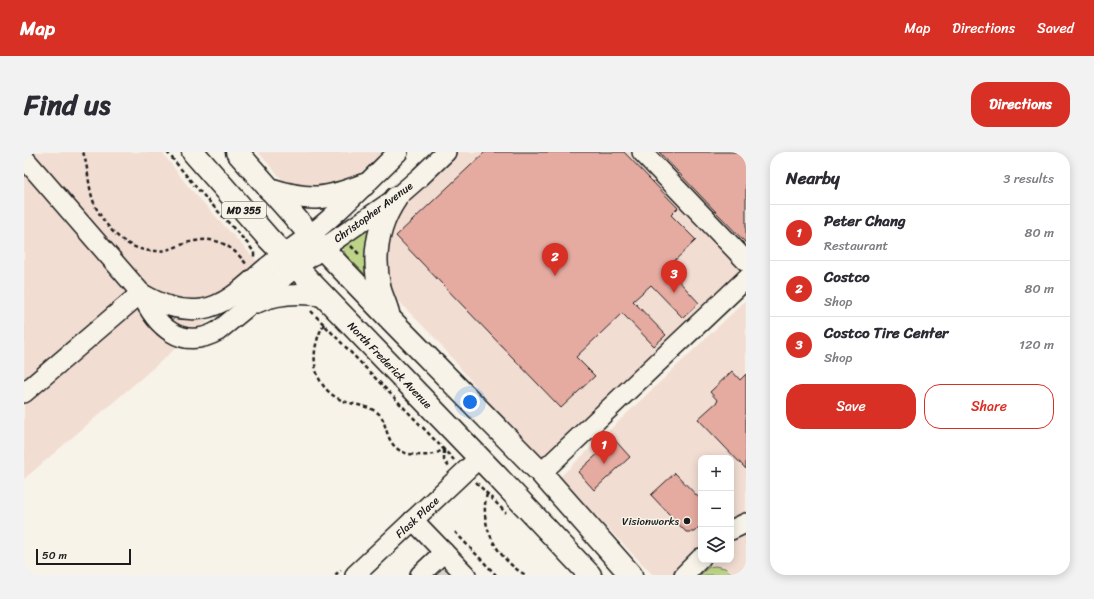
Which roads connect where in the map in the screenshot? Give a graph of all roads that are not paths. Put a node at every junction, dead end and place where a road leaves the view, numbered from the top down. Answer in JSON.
{"nodes":[{"id":1,"x":193,"y":152,"type":"edge"},
{"id":2,"x":237,"y":152,"type":"edge"},
{"id":3,"x":398,"y":152,"type":"edge"},
{"id":4,"x":446,"y":152,"type":"edge"},
{"id":5,"x":642,"y":152,"type":"edge"},
{"id":6,"x":25,"y":161,"type":"edge"},
{"id":7,"x":364,"y":185,"type":"junction"},
{"id":8,"x":269,"y":189,"type":"junction"},
{"id":9,"x":396,"y":198,"type":"junction"},
{"id":10,"x":316,"y":241,"type":"junction"},
{"id":11,"x":290,"y":261,"type":"junction"},
{"id":12,"x":746,"y":261,"type":"edge"},
{"id":13,"x":746,"y":279,"type":"edge"},
{"id":14,"x":140,"y":294,"type":"junction"},
{"id":15,"x":318,"y":304,"type":"junction"},
{"id":16,"x":247,"y":308,"type":"junction"},
{"id":17,"x":391,"y":320,"type":"junction"},
{"id":18,"x":24,"y":393,"type":"edge"},
{"id":19,"x":472,"y":464,"type":"junction"},
{"id":20,"x":542,"y":473,"type":"junction"},
{"id":21,"x":413,"y":520,"type":"junction"},
{"id":22,"x":746,"y":523,"type":"edge"},
{"id":23,"x":734,"y":529,"type":"edge"},
{"id":24,"x":698,"y":561,"type":"edge"},
{"id":25,"x":433,"y":566,"type":"edge"},
{"id":26,"x":355,"y":575,"type":"edge"},
{"id":27,"x":466,"y":575,"type":"edge"},
{"id":28,"x":590,"y":575,"type":"edge"},
{"id":29,"x":631,"y":575,"type":"edge"},
{"id":30,"x":684,"y":575,"type":"edge"}],
"edges":[{"from":1,"to":11,"type":"main road","name":"North Frederick Avenue","number":"MD 355"},
{"from":2,"to":8,"type":"main road","number":"MD 355"},
{"from":3,"to":7,"type":"street","name":"Christopher Avenue"},
{"from":4,"to":9,"type":"street","name":"Christopher Avenue"},
{"from":5,"to":12,"type":"street"},
{"from":6,"to":14,"type":"street"},
{"from":7,"to":8,"type":"main road"},
{"from":7,"to":10,"type":"street","name":"Christopher Avenue"},
{"from":8,"to":10,"type":"main road","number":"MD 355"},
{"from":9,"to":10,"type":"street","name":"Christopher Avenue"},
{"from":9,"to":17,"type":"main road"},
{"from":10,"to":11,"type":"street","name":"Christopher Avenue"},
{"from":10,"to":17,"type":"main road","number":"MD 355"},
{"from":11,"to":14,"type":"street"},
{"from":11,"to":15,"type":"main road","name":"North Frederick Avenue","number":"MD 355"},
{"from":11,"to":16,"type":"street"},
{"from":13,"to":20,"type":"street"},
{"from":14,"to":16,"type":"street"},
{"from":14,"to":18,"type":"street"},
{"from":15,"to":16,"type":"street"},
{"from":15,"to":19,"type":"main road","name":"North Frederick Avenue","number":"MD 355"},
{"from":17,"to":20,"type":"main road","number":"MD 355"},
{"from":19,"to":21,"type":"street","name":"Flask Place"},
{"from":19,"to":28,"type":"main road","name":"North Frederick Avenue","number":"MD 355"},
{"from":20,"to":29,"type":"main road","number":"MD 355"},
{"from":21,"to":25,"type":"street"},
{"from":21,"to":26,"type":"street","name":"Flask Place"},
{"from":22,"to":23,"type":"street"},
{"from":24,"to":30,"type":"street"},
{"from":25,"to":27,"type":"street"}]}
